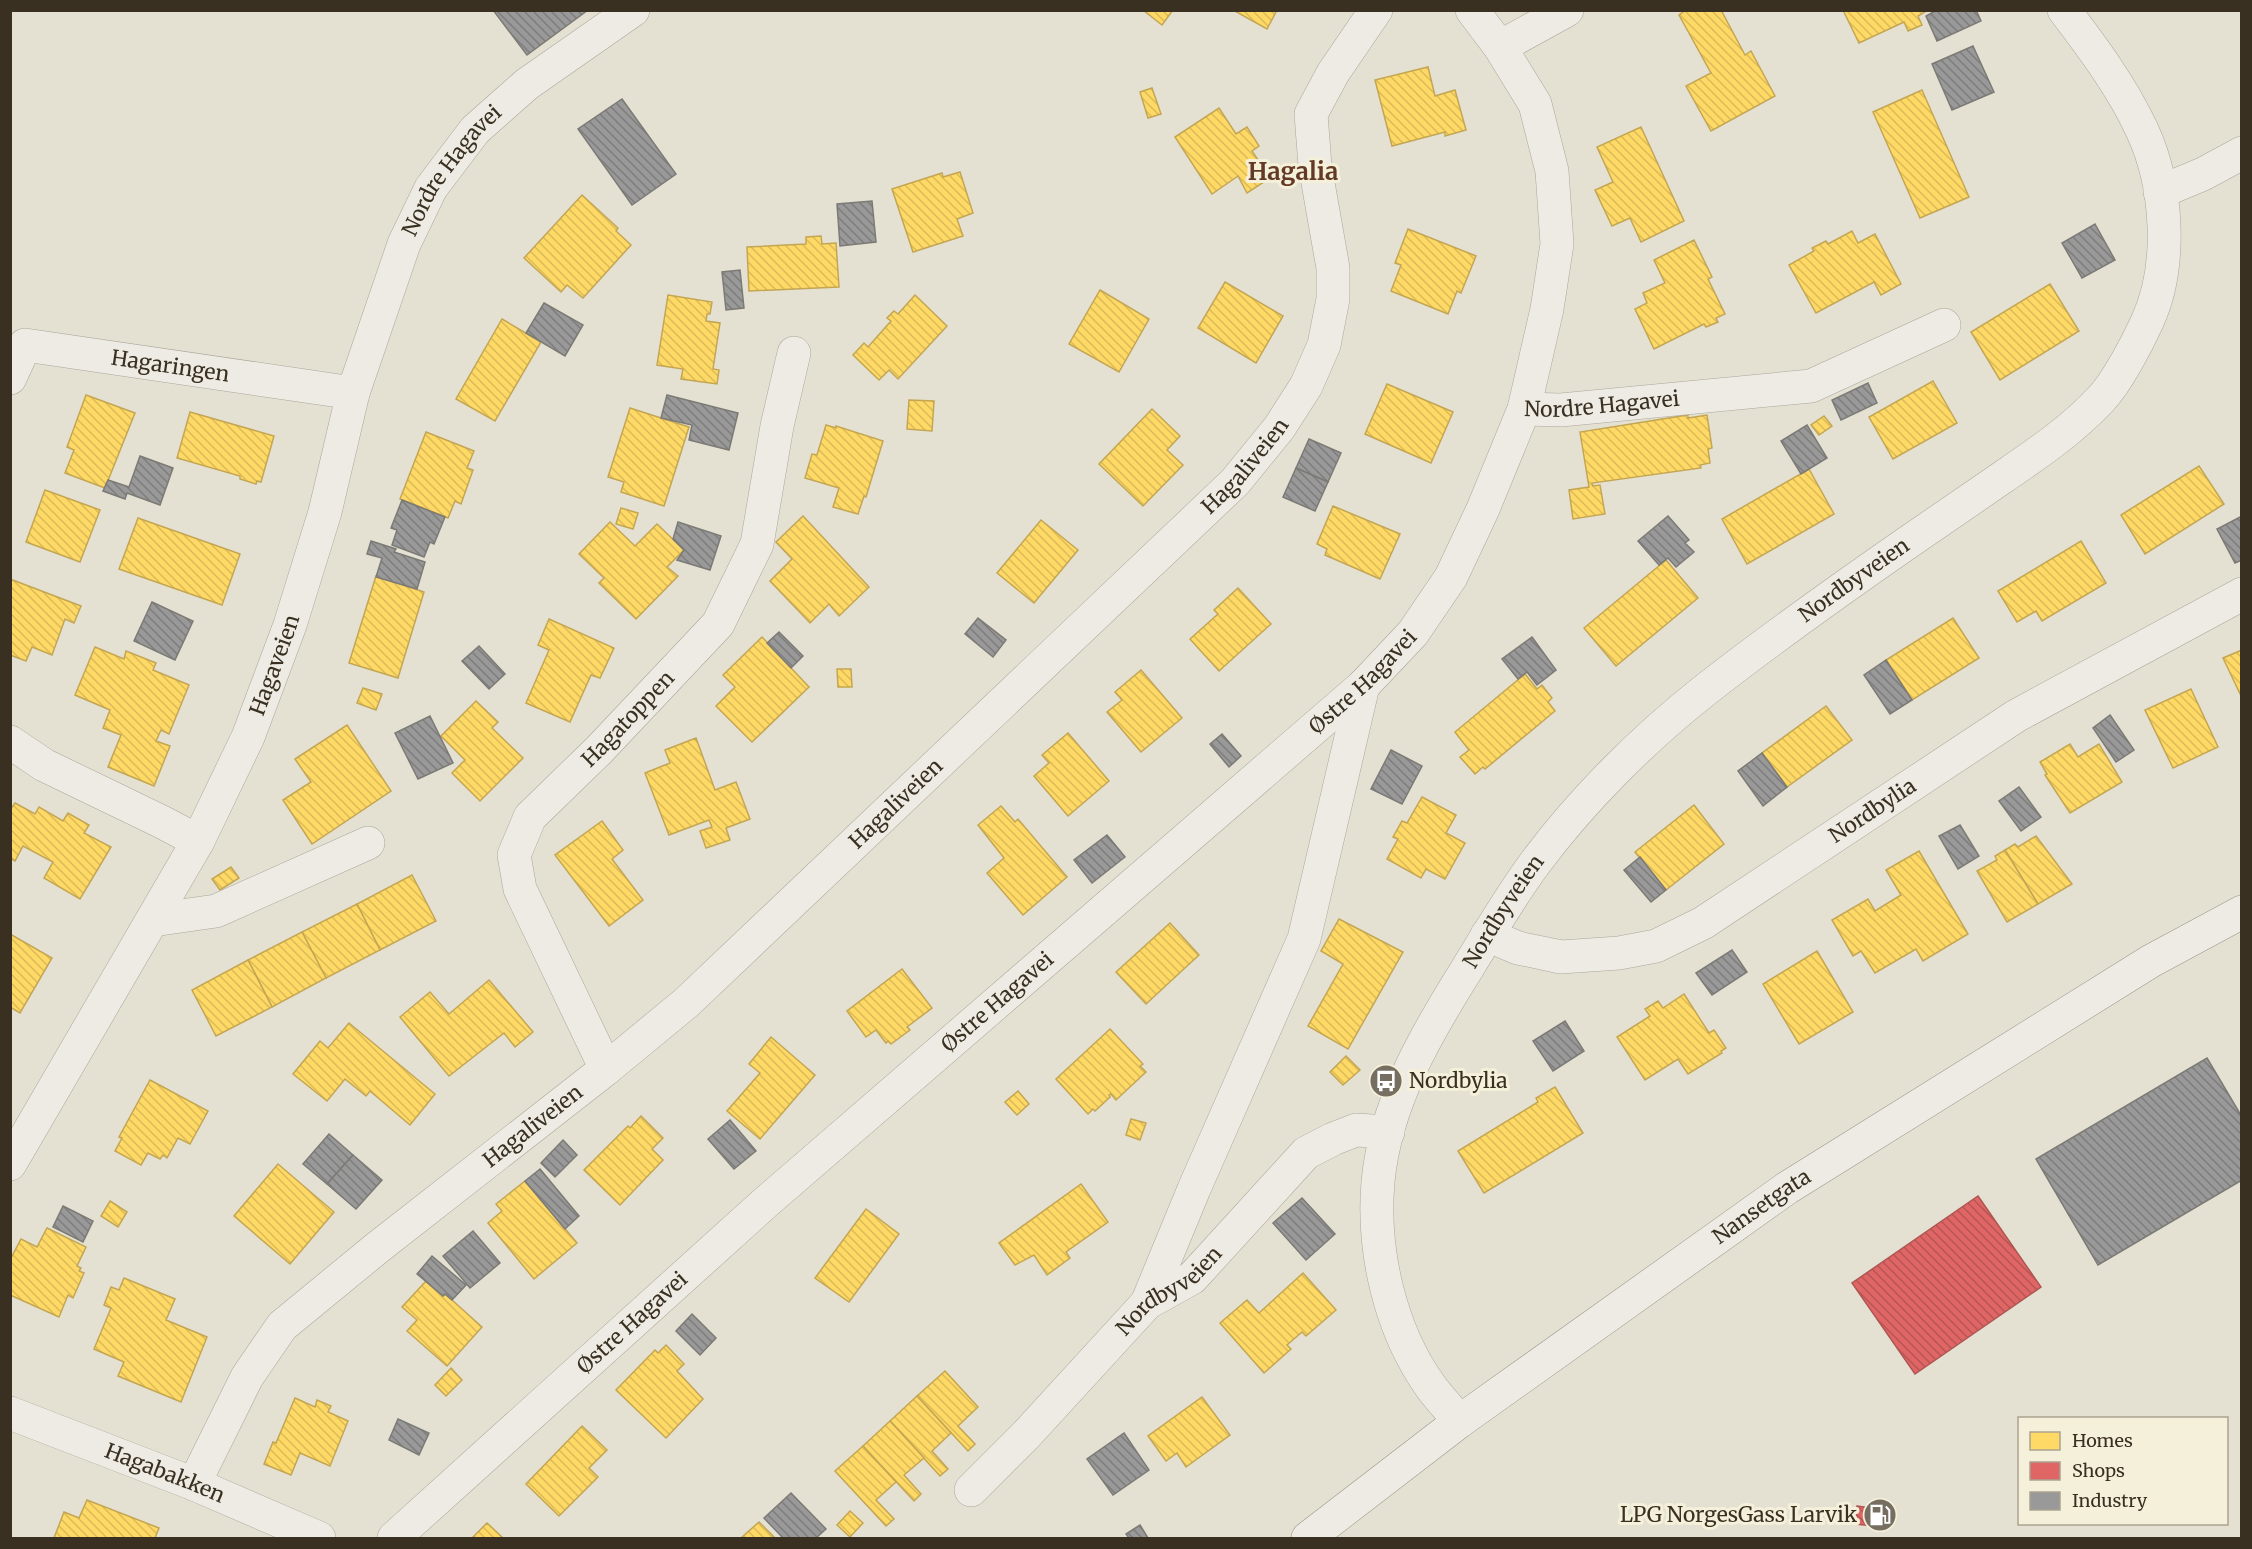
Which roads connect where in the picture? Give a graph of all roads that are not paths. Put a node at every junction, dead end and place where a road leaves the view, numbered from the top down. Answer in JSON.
{"nodes":[{"id":1,"x":633,"y":10,"type":"edge"},
{"id":2,"x":1376,"y":10,"type":"edge"},
{"id":3,"x":1472,"y":10,"type":"edge"},
{"id":4,"x":1567,"y":10,"type":"edge"},
{"id":5,"x":2064,"y":10,"type":"edge"},
{"id":6,"x":1500,"y":47,"type":"junction"},
{"id":7,"x":2241,"y":153,"type":"edge"},
{"id":8,"x":2160,"y":192,"type":"junction"},
{"id":9,"x":1944,"y":325,"type":"dead end"},
{"id":10,"x":794,"y":353,"type":"dead end"},
{"id":11,"x":10,"y":378,"type":"edge"},
{"id":12,"x":352,"y":393,"type":"junction"},
{"id":13,"x":1524,"y":409,"type":"junction"},
{"id":14,"x":2241,"y":594,"type":"edge"},
{"id":15,"x":1363,"y":686,"type":"junction"},
{"id":16,"x":10,"y":742,"type":"edge"},
{"id":17,"x":198,"y":842,"type":"junction"},
{"id":18,"x":368,"y":843,"type":"dead end"},
{"id":19,"x":2241,"y":912,"type":"edge"},
{"id":20,"x":153,"y":920,"type":"junction"},
{"id":21,"x":1488,"y":935,"type":"junction"},
{"id":22,"x":606,"y":1069,"type":"junction"},
{"id":23,"x":1388,"y":1132,"type":"junction"},
{"id":24,"x":10,"y":1164,"type":"edge"},
{"id":25,"x":1147,"y":1303,"type":"junction"},
{"id":26,"x":10,"y":1413,"type":"edge"},
{"id":27,"x":1460,"y":1421,"type":"junction"},
{"id":28,"x":194,"y":1484,"type":"junction"},
{"id":29,"x":971,"y":1490,"type":"dead end"},
{"id":30,"x":319,"y":1539,"type":"edge"},
{"id":31,"x":394,"y":1539,"type":"edge"},
{"id":32,"x":1308,"y":1539,"type":"edge"}],
"edges":[{"from":1,"to":12,"type":"street","name":"Nordre Hagavei"},
{"from":2,"to":22,"type":"street","name":"Hagaliveien"},
{"from":3,"to":6,"type":"street","name":"Nordre Hagavei"},
{"from":4,"to":6,"type":"street"},
{"from":5,"to":8,"type":"street","name":"Nordbyveien"},
{"from":6,"to":13,"type":"street","name":"Nordre Hagavei"},
{"from":7,"to":8,"type":"street"},
{"from":8,"to":21,"type":"street","name":"Nordbyveien"},
{"from":9,"to":13,"type":"street","name":"Nordre Hagavei"},
{"from":10,"to":22,"type":"street","name":"Hagatoppen"},
{"from":11,"to":12,"type":"street","name":"Hagaringen"},
{"from":12,"to":17,"type":"street","name":"Hagaveien"},
{"from":13,"to":15,"type":"street","name":"Østre Hagavei"},
{"from":14,"to":21,"type":"street","name":"Nordbylia"},
{"from":15,"to":25,"type":"street"},
{"from":15,"to":31,"type":"street","name":"Østre Hagavei"},
{"from":16,"to":17,"type":"street"},
{"from":17,"to":20,"type":"street","name":"Hagaveien"},
{"from":18,"to":20,"type":"street"},
{"from":19,"to":27,"type":"street","name":"Nansetgata"},
{"from":20,"to":24,"type":"street","name":"Hagaveien"},
{"from":21,"to":23,"type":"street","name":"Nordbyveien"},
{"from":22,"to":28,"type":"street","name":"Hagaliveien"},
{"from":23,"to":25,"type":"street","name":"Nordbyveien"},
{"from":23,"to":27,"type":"street","name":"Nordbyveien"},
{"from":25,"to":29,"type":"street","name":"Nordbyveien"},
{"from":26,"to":28,"type":"street","name":"Hagabakken"},
{"from":27,"to":32,"type":"street","name":"Nansetgata"},
{"from":28,"to":30,"type":"street","name":"Hagabakken"}]}
